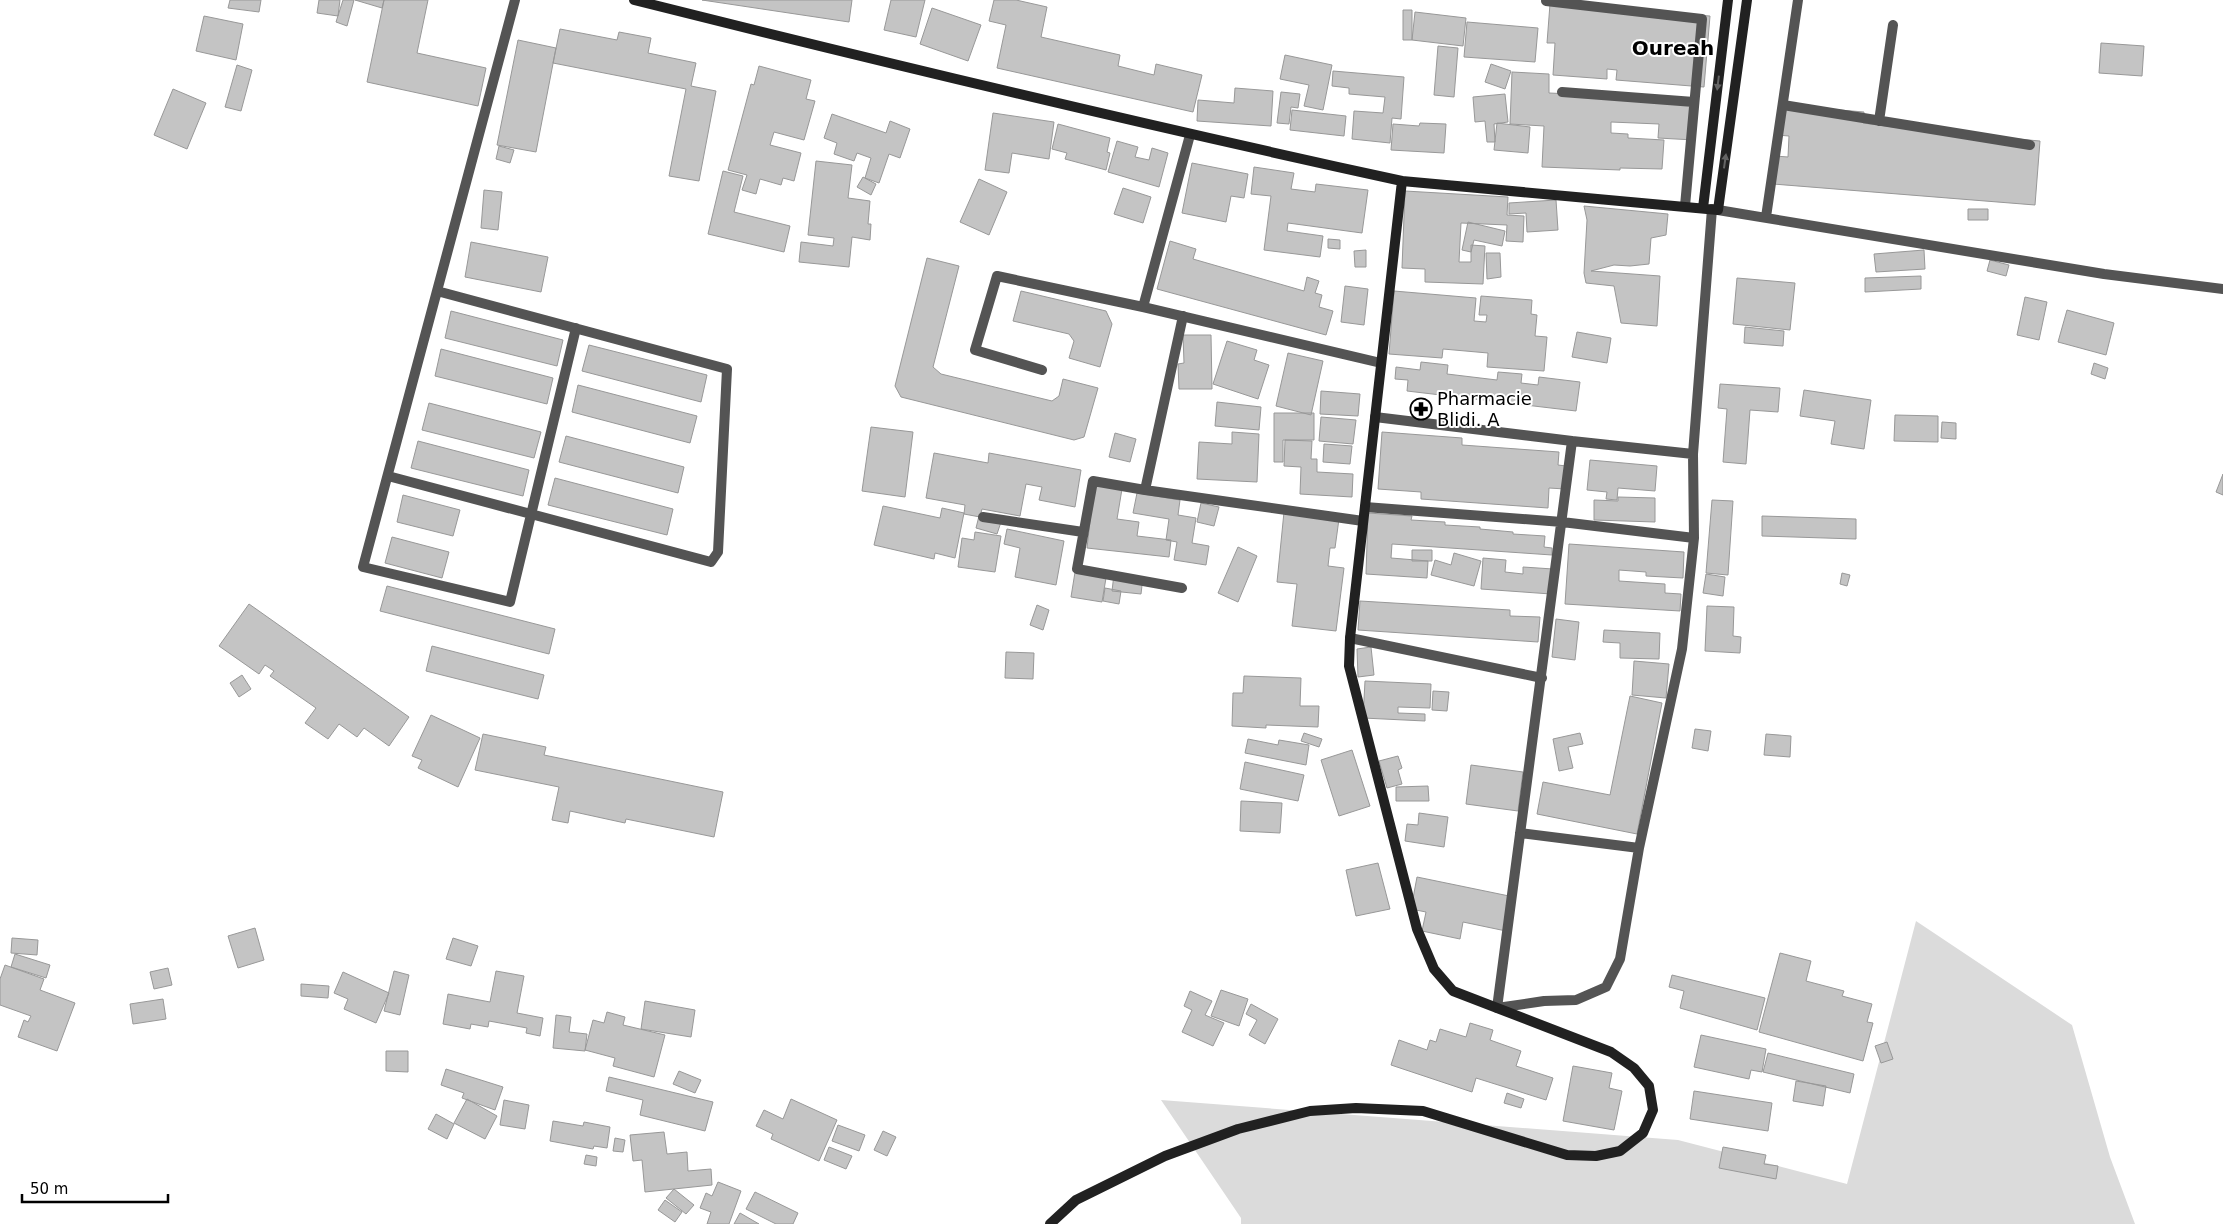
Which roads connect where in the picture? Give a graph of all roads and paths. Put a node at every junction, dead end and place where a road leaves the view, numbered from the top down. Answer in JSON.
{"nodes":[{"id":1,"x":515,"y":0,"type":"edge"},
{"id":2,"x":634,"y":0,"type":"edge"},
{"id":3,"x":1728,"y":0,"type":"edge"},
{"id":4,"x":1747,"y":0,"type":"edge"},
{"id":5,"x":1798,"y":0,"type":"edge"},
{"id":6,"x":1546,"y":1,"type":"edge"},
{"id":7,"x":1893,"y":25,"type":"dead end"},
{"id":8,"x":1562,"y":92,"type":"dead end"},
{"id":9,"x":1694,"y":102,"type":"junction"},
{"id":10,"x":1783,"y":105,"type":"junction"},
{"id":11,"x":1879,"y":121,"type":"junction"},
{"id":12,"x":1190,"y":135,"type":"junction"},
{"id":13,"x":2030,"y":145,"type":"dead end"},
{"id":14,"x":1402,"y":181,"type":"junction"},
{"id":15,"x":1685,"y":206,"type":"junction"},
{"id":16,"x":1711,"y":209,"type":"junction"},
{"id":17,"x":1766,"y":217,"type":"junction"},
{"id":18,"x":2223,"y":289,"type":"edge"},
{"id":19,"x":438,"y":290,"type":"junction"},
{"id":20,"x":1143,"y":307,"type":"junction"},
{"id":21,"x":1183,"y":316,"type":"junction"},
{"id":22,"x":576,"y":328,"type":"junction"},
{"id":23,"x":1381,"y":363,"type":"junction"},
{"id":24,"x":1042,"y":370,"type":"dead end"},
{"id":25,"x":1375,"y":417,"type":"junction"},
{"id":26,"x":1572,"y":441,"type":"junction"},
{"id":27,"x":1692,"y":454,"type":"junction"},
{"id":28,"x":388,"y":476,"type":"junction"},
{"id":29,"x":1145,"y":490,"type":"junction"},
{"id":30,"x":1365,"y":507,"type":"junction"},
{"id":31,"x":531,"y":514,"type":"junction"},
{"id":32,"x":983,"y":518,"type":"dead end"},
{"id":33,"x":1363,"y":521,"type":"junction"},
{"id":34,"x":1562,"y":522,"type":"junction"},
{"id":35,"x":1083,"y":532,"type":"junction"},
{"id":36,"x":1694,"y":538,"type":"junction"},
{"id":37,"x":1182,"y":588,"type":"dead end"},
{"id":38,"x":1350,"y":638,"type":"junction"},
{"id":39,"x":1542,"y":678,"type":"junction"},
{"id":40,"x":1520,"y":833,"type":"junction"},
{"id":41,"x":1639,"y":848,"type":"junction"},
{"id":42,"x":1497,"y":1008,"type":"junction"},
{"id":43,"x":1050,"y":1224,"type":"edge"}],
"edges":[{"from":1,"to":19,"type":"street"},
{"from":2,"to":12,"type":"main road"},
{"from":3,"to":16,"type":"main road","one_way":true},
{"from":16,"to":4,"type":"main road","one_way":true},
{"from":5,"to":10,"type":"street"},
{"from":6,"to":9,"type":"street"},
{"from":7,"to":11,"type":"street"},
{"from":8,"to":9,"type":"street"},
{"from":9,"to":15,"type":"street"},
{"from":10,"to":11,"type":"street"},
{"from":10,"to":17,"type":"street"},
{"from":11,"to":13,"type":"street"},
{"from":12,"to":14,"type":"main road"},
{"from":12,"to":20,"type":"street"},
{"from":14,"to":15,"type":"main road"},
{"from":14,"to":23,"type":"main road"},
{"from":15,"to":16,"type":"main road"},
{"from":16,"to":17,"type":"street"},
{"from":16,"to":27,"type":"street"},
{"from":17,"to":18,"type":"street"},
{"from":19,"to":22,"type":"street"},
{"from":19,"to":28,"type":"street"},
{"from":20,"to":21,"type":"street"},
{"from":20,"to":24,"type":"street"},
{"from":21,"to":23,"type":"street"},
{"from":21,"to":29,"type":"street"},
{"from":22,"to":31,"type":"street"},
{"from":22,"to":31,"type":"street"},
{"from":23,"to":25,"type":"main road"},
{"from":25,"to":26,"type":"street"},
{"from":25,"to":30,"type":"main road"},
{"from":26,"to":27,"type":"street"},
{"from":26,"to":34,"type":"street"},
{"from":27,"to":36,"type":"street"},
{"from":28,"to":31,"type":"street"},
{"from":28,"to":31,"type":"street"},
{"from":29,"to":33,"type":"street"},
{"from":29,"to":35,"type":"street"},
{"from":30,"to":33,"type":"main road"},
{"from":30,"to":34,"type":"street"},
{"from":32,"to":35,"type":"street"},
{"from":33,"to":38,"type":"main road"},
{"from":34,"to":36,"type":"street"},
{"from":34,"to":39,"type":"street"},
{"from":35,"to":37,"type":"street"},
{"from":36,"to":41,"type":"street"},
{"from":38,"to":39,"type":"street"},
{"from":38,"to":42,"type":"main road"},
{"from":39,"to":40,"type":"street"},
{"from":40,"to":41,"type":"street"},
{"from":40,"to":42,"type":"street"},
{"from":41,"to":42,"type":"street"},
{"from":42,"to":43,"type":"main road"}]}
